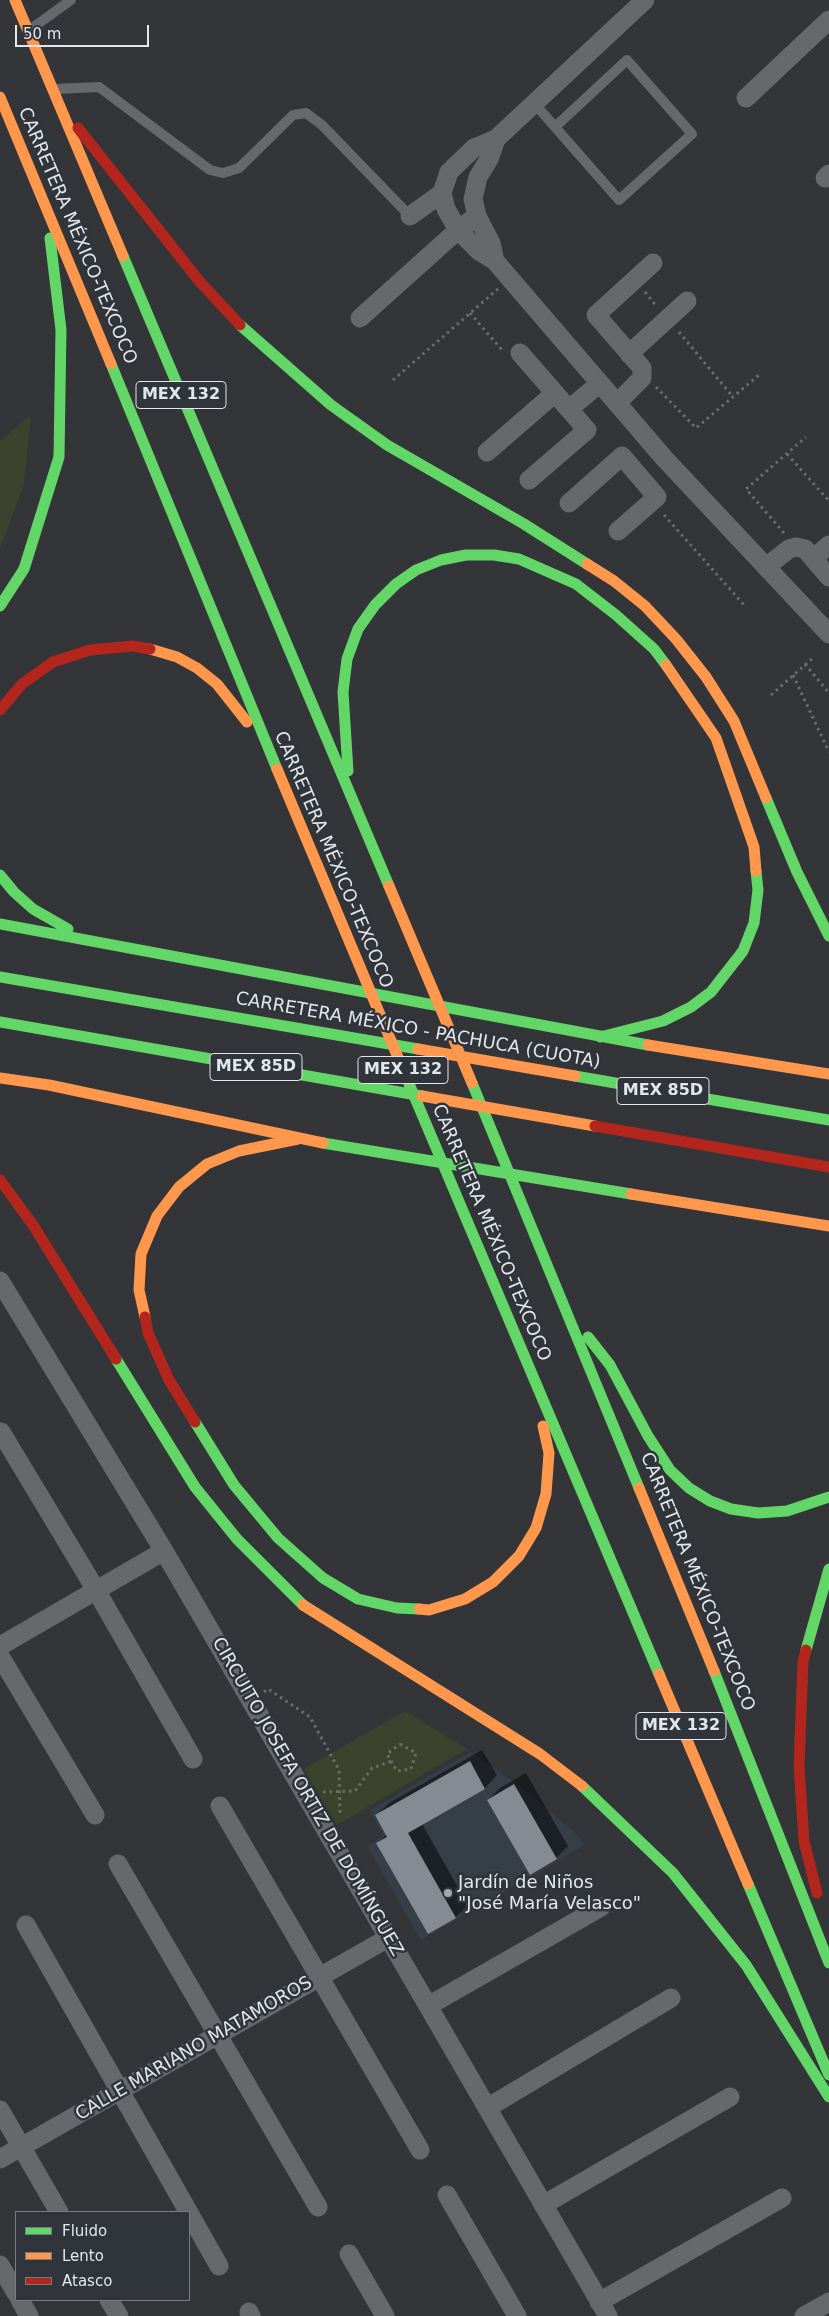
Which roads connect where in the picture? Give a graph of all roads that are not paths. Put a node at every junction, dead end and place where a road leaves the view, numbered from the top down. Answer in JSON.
{"nodes":[{"id":1,"x":15,"y":0,"type":"edge"},
{"id":2,"x":71,"y":0,"type":"edge"},
{"id":3,"x":645,"y":0,"type":"edge"},
{"id":4,"x":829,"y":20,"type":"edge"},
{"id":5,"x":27,"y":31,"type":"junction"},
{"id":6,"x":53,"y":93,"type":"junction"},
{"id":7,"x":0,"y":97,"type":"edge"},
{"id":8,"x":746,"y":98,"type":"dead end"},
{"id":9,"x":534,"y":103,"type":"junction"},
{"id":10,"x":555,"y":127,"type":"junction"},
{"id":11,"x":496,"y":139,"type":"junction"},
{"id":12,"x":442,"y":193,"type":"junction"},
{"id":13,"x":46,"y":204,"type":"junction"},
{"id":14,"x":410,"y":216,"type":"joint"},
{"id":15,"x":477,"y":216,"type":"junction"},
{"id":16,"x":458,"y":230,"type":"junction"},
{"id":17,"x":495,"y":261,"type":"junction"},
{"id":18,"x":653,"y":264,"type":"dead end"},
{"id":19,"x":687,"y":301,"type":"dead end"},
{"id":20,"x":360,"y":318,"type":"dead end"},
{"id":21,"x":513,"y":353,"type":"road end"},
{"id":22,"x":629,"y":354,"type":"junction"},
{"id":23,"x":599,"y":384,"type":"junction"},
{"id":24,"x":555,"y":393,"type":"junction"},
{"id":25,"x":617,"y":403,"type":"junction"},
{"id":26,"x":569,"y":410,"type":"junction"},
{"id":27,"x":487,"y":452,"type":"dead end"},
{"id":28,"x":664,"y":458,"type":"junction"},
{"id":29,"x":640,"y":476,"type":"junction"},
{"id":30,"x":529,"y":480,"type":"dead end"},
{"id":31,"x":569,"y":503,"type":"dead end"},
{"id":32,"x":618,"y":531,"type":"dead end"},
{"id":33,"x":829,"y":545,"type":"edge"},
{"id":34,"x":814,"y":558,"type":"junction"},
{"id":35,"x":766,"y":567,"type":"junction"},
{"id":36,"x":829,"y":577,"type":"edge"},
{"id":37,"x":0,"y":606,"type":"edge"},
{"id":38,"x":829,"y":634,"type":"edge"},
{"id":39,"x":0,"y":710,"type":"edge"},
{"id":40,"x":266,"y":746,"type":"junction"},
{"id":41,"x":349,"y":790,"type":"junction"},
{"id":42,"x":0,"y":875,"type":"edge"},
{"id":43,"x":0,"y":924,"type":"edge"},
{"id":44,"x":829,"y":936,"type":"edge"},
{"id":45,"x":82,"y":938,"type":"junction"},
{"id":46,"x":0,"y":977,"type":"edge"},
{"id":47,"x":0,"y":1022,"type":"edge"},
{"id":48,"x":600,"y":1037,"type":"junction"},
{"id":49,"x":829,"y":1074,"type":"edge"},
{"id":50,"x":0,"y":1078,"type":"edge"},
{"id":51,"x":829,"y":1120,"type":"edge"},
{"id":52,"x":298,"y":1139,"type":"junction"},
{"id":53,"x":829,"y":1167,"type":"edge"},
{"id":54,"x":0,"y":1180,"type":"edge"},
{"id":55,"x":788,"y":1220,"type":"junction"},
{"id":56,"x":829,"y":1226,"type":"edge"},
{"id":57,"x":821,"y":1236,"type":"dead end"},
{"id":58,"x":0,"y":1281,"type":"edge"},
{"id":59,"x":571,"y":1320,"type":"junction"},
{"id":60,"x":533,"y":1376,"type":"junction"},
{"id":61,"x":1,"y":1432,"type":"edge"},
{"id":62,"x":829,"y":1497,"type":"edge"},
{"id":63,"x":164,"y":1551,"type":"junction"},
{"id":64,"x":829,"y":1569,"type":"edge"},
{"id":65,"x":96,"y":1590,"type":"junction"},
{"id":66,"x":0,"y":1646,"type":"edge"},
{"id":67,"x":0,"y":1656,"type":"edge"},
{"id":68,"x":193,"y":1759,"type":"dead end"},
{"id":69,"x":220,"y":1806,"type":"dead end"},
{"id":70,"x":95,"y":1815,"type":"dead end"},
{"id":71,"x":118,"y":1864,"type":"dead end"},
{"id":72,"x":601,"y":1907,"type":"dead end"},
{"id":73,"x":26,"y":1925,"type":"dead end"},
{"id":74,"x":388,"y":1938,"type":"junction"},
{"id":75,"x":829,"y":1943,"type":"edge"},
{"id":76,"x":829,"y":1963,"type":"edge"},
{"id":77,"x":320,"y":1978,"type":"junction"},
{"id":78,"x":671,"y":1998,"type":"dead end"},
{"id":79,"x":428,"y":2006,"type":"junction"},
{"id":80,"x":220,"y":2034,"type":"junction"},
{"id":81,"x":829,"y":2075,"type":"edge"},
{"id":82,"x":121,"y":2091,"type":"junction"},
{"id":83,"x":730,"y":2097,"type":"dead end"},
{"id":84,"x":829,"y":2097,"type":"edge"},
{"id":85,"x":487,"y":2108,"type":"junction"},
{"id":86,"x":0,"y":2110,"type":"edge"},
{"id":87,"x":22,"y":2147,"type":"junction"},
{"id":88,"x":420,"y":2150,"type":"dead end"},
{"id":89,"x":0,"y":2159,"type":"edge"},
{"id":90,"x":447,"y":2195,"type":"dead end"},
{"id":91,"x":782,"y":2198,"type":"dead end"},
{"id":92,"x":543,"y":2204,"type":"junction"},
{"id":93,"x":318,"y":2207,"type":"dead end"},
{"id":94,"x":58,"y":2211,"type":"edge"},
{"id":95,"x":189,"y":2211,"type":"edge"},
{"id":96,"x":190,"y":2213,"type":"edge"},
{"id":97,"x":349,"y":2254,"type":"dead end"},
{"id":98,"x":0,"y":2265,"type":"edge"},
{"id":99,"x":220,"y":2266,"type":"dead end"},
{"id":100,"x":12,"y":2292,"type":"edge"},
{"id":101,"x":18,"y":2301,"type":"edge"},
{"id":102,"x":110,"y":2301,"type":"edge"},
{"id":103,"x":829,"y":2302,"type":"edge"},
{"id":104,"x":604,"y":2309,"type":"edge"},
{"id":105,"x":29,"y":2316,"type":"edge"},
{"id":106,"x":119,"y":2316,"type":"edge"},
{"id":107,"x":385,"y":2316,"type":"edge"},
{"id":108,"x":517,"y":2316,"type":"edge"},
{"id":109,"x":804,"y":2316,"type":"edge"}],
"edges":[{"from":1,"to":5,"type":"highway","name":"CARRETERA MÉXICO-TEXCOCO","number":"MEX 132"},
{"from":2,"to":5,"type":"lane"},
{"from":3,"to":9,"type":"street"},
{"from":4,"to":8,"type":"street"},
{"from":5,"to":6,"type":"highway","name":"CARRETERA MÉXICO-TEXCOCO","number":"MEX 132"},
{"from":6,"to":14,"type":"lane"},
{"from":6,"to":41,"type":"highway","name":"CARRETERA MÉXICO-TEXCOCO","number":"MEX 132"},
{"from":6,"to":44,"type":"highway"},
{"from":7,"to":13,"type":"highway","name":"CARRETERA MÉXICO-TEXCOCO","number":"MEX 132"},
{"from":9,"to":10,"type":"lane"},
{"from":9,"to":11,"type":"street"},
{"from":10,"to":10,"type":"lane"},
{"from":11,"to":12,"type":"street"},
{"from":11,"to":15,"type":"street"},
{"from":12,"to":14,"type":"street"},
{"from":12,"to":16,"type":"street"},
{"from":13,"to":37,"type":"highway"},
{"from":13,"to":40,"type":"highway","name":"CARRETERA MÉXICO-TEXCOCO","number":"MEX 132"},
{"from":15,"to":16,"type":"street"},
{"from":15,"to":17,"type":"street"},
{"from":16,"to":17,"type":"street"},
{"from":16,"to":20,"type":"street"},
{"from":17,"to":23,"type":"street"},
{"from":18,"to":22,"type":"street"},
{"from":19,"to":22,"type":"street"},
{"from":21,"to":24,"type":"street"},
{"from":22,"to":25,"type":"street"},
{"from":23,"to":25,"type":"street"},
{"from":23,"to":26,"type":"street"},
{"from":24,"to":26,"type":"street"},
{"from":24,"to":27,"type":"street"},
{"from":25,"to":28,"type":"street"},
{"from":26,"to":30,"type":"street"},
{"from":28,"to":29,"type":"street"},
{"from":28,"to":35,"type":"street"},
{"from":29,"to":31,"type":"street"},
{"from":29,"to":32,"type":"street"},
{"from":33,"to":34,"type":"street"},
{"from":34,"to":35,"type":"street"},
{"from":34,"to":36,"type":"street"},
{"from":35,"to":38,"type":"street"},
{"from":39,"to":40,"type":"highway"},
{"from":40,"to":60,"type":"highway","name":"CARRETERA MÉXICO-TEXCOCO","number":"MEX 132"},
{"from":41,"to":48,"type":"highway"},
{"from":41,"to":59,"type":"highway","name":"CARRETERA MÉXICO-TEXCOCO","number":"MEX 132"},
{"from":42,"to":45,"type":"highway"},
{"from":43,"to":45,"type":"highway"},
{"from":45,"to":48,"type":"highway"},
{"from":46,"to":51,"type":"highway","name":"CARRETERA MÉXICO - PACHUCA (CUOTA)","number":"MEX 85D"},
{"from":47,"to":53,"type":"highway","number":"MEX 85D"},
{"from":48,"to":49,"type":"highway"},
{"from":50,"to":52,"type":"highway"},
{"from":52,"to":55,"type":"highway"},
{"from":52,"to":60,"type":"highway"},
{"from":54,"to":84,"type":"highway"},
{"from":55,"to":56,"type":"highway"},
{"from":55,"to":57,"type":"highway"},
{"from":58,"to":63,"type":"street","name":"CIRCUITO JOSEFA ORTIZ DE DOMÍNGUEZ"},
{"from":59,"to":62,"type":"highway"},
{"from":59,"to":76,"type":"highway","name":"CARRETERA MÉXICO-TEXCOCO","number":"MEX 132"},
{"from":60,"to":81,"type":"highway","name":"CARRETERA MÉXICO-TEXCOCO","number":"MEX 132"},
{"from":61,"to":65,"type":"street"},
{"from":63,"to":65,"type":"street"},
{"from":63,"to":74,"type":"street","name":"CIRCUITO JOSEFA ORTIZ DE DOMÍNGUEZ"},
{"from":64,"to":75,"type":"highway"},
{"from":65,"to":66,"type":"street"},
{"from":65,"to":68,"type":"street"},
{"from":67,"to":70,"type":"street"},
{"from":69,"to":77,"type":"street"},
{"from":71,"to":80,"type":"street"},
{"from":72,"to":79,"type":"street"},
{"from":73,"to":82,"type":"street"},
{"from":74,"to":77,"type":"street","name":"CALLE MARIANO MATAMOROS"},
{"from":74,"to":79,"type":"street","name":"CIRCUITO JOSEFA ORTIZ DE DOMÍNGUEZ"},
{"from":77,"to":80,"type":"street","name":"CALLE MARIANO MATAMOROS"},
{"from":77,"to":88,"type":"street"},
{"from":78,"to":85,"type":"street"},
{"from":79,"to":85,"type":"street","name":"CIRCUITO JOSEFA ORTIZ DE DOMÍNGUEZ"},
{"from":80,"to":82,"type":"street","name":"CALLE MARIANO MATAMOROS"},
{"from":80,"to":93,"type":"street"},
{"from":82,"to":87,"type":"street","name":"CALLE MARIANO MATAMOROS"},
{"from":82,"to":95,"type":"street"},
{"from":83,"to":92,"type":"street"},
{"from":85,"to":92,"type":"street","name":"CIRCUITO JOSEFA ORTIZ DE DOMÍNGUEZ"},
{"from":86,"to":87,"type":"street"},
{"from":87,"to":89,"type":"street","name":"CALLE MARIANO MATAMOROS"},
{"from":87,"to":94,"type":"street"},
{"from":90,"to":108,"type":"street"},
{"from":91,"to":104,"type":"street"},
{"from":92,"to":104,"type":"street","name":"CIRCUITO JOSEFA ORTIZ DE DOMÍNGUEZ"},
{"from":96,"to":99,"type":"street"},
{"from":97,"to":107,"type":"street"},
{"from":98,"to":100,"type":"street"},
{"from":101,"to":105,"type":"street"},
{"from":102,"to":106,"type":"street"},
{"from":103,"to":109,"type":"street"}]}
